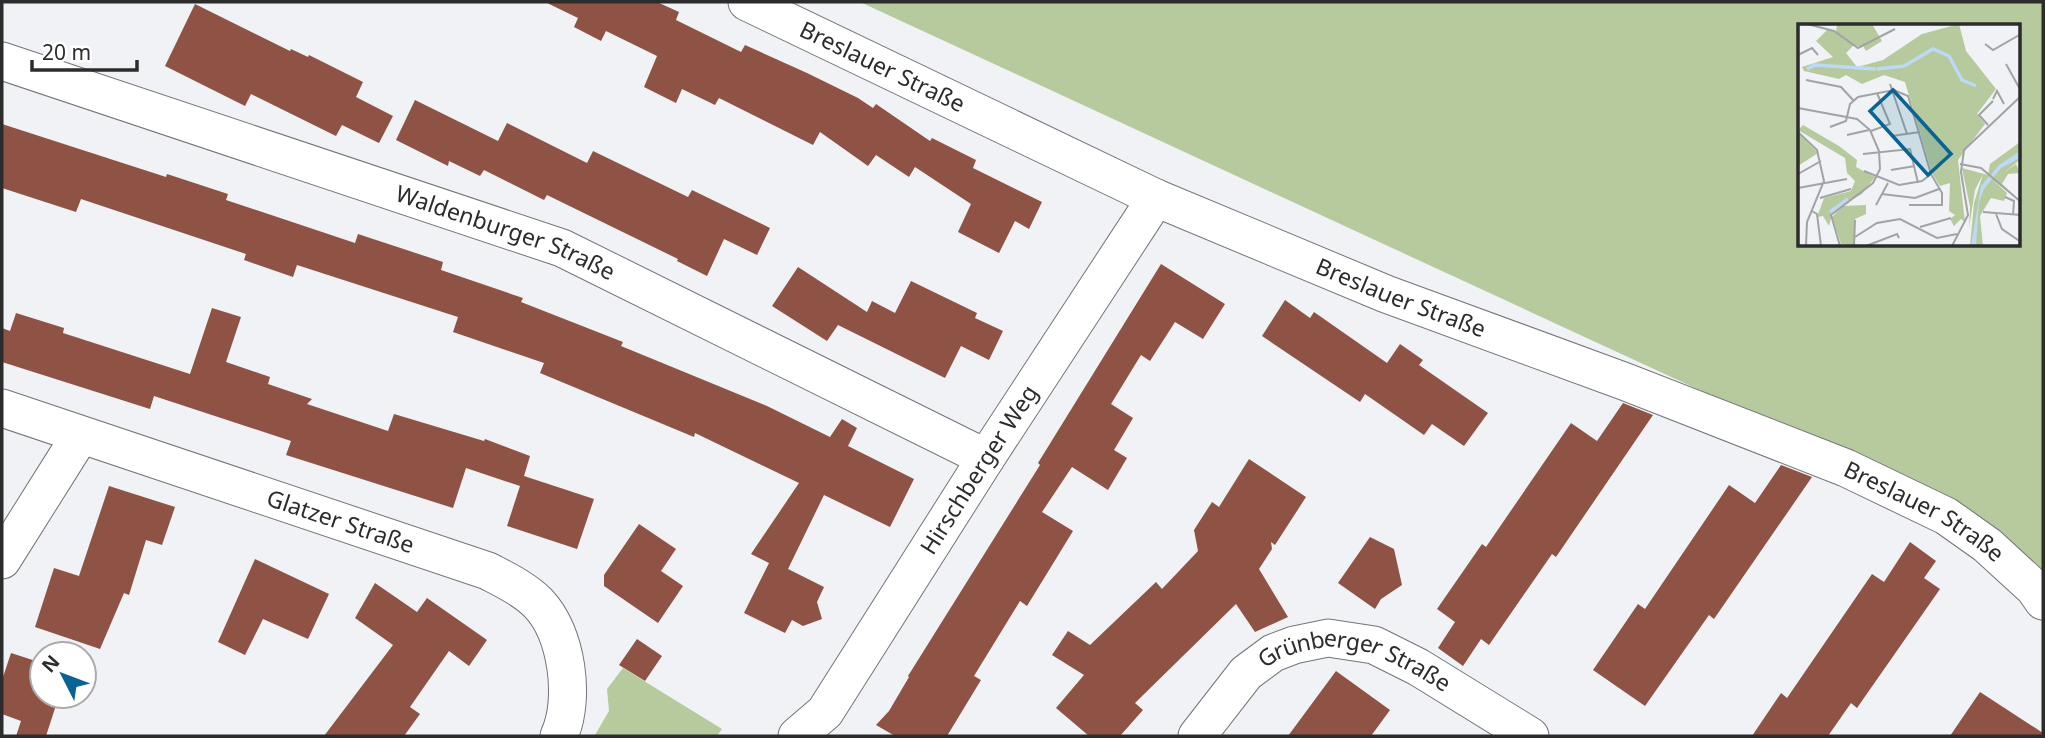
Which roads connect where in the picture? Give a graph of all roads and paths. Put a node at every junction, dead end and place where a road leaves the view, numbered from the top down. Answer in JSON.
{"nodes":[{"id":1,"x":747,"y":2,"type":"edge"},
{"id":2,"x":2,"y":61,"type":"edge"},
{"id":3,"x":1156,"y":198,"type":"junction"},
{"id":4,"x":2,"y":408,"type":"edge"},
{"id":5,"x":80,"y":436,"type":"junction"},
{"id":6,"x":986,"y":458,"type":"junction"},
{"id":7,"x":2,"y":560,"type":"edge"},
{"id":8,"x":2043,"y":601,"type":"edge"},
{"id":9,"x":558,"y":736,"type":"edge"},
{"id":10,"x":797,"y":736,"type":"edge"},
{"id":11,"x":1197,"y":736,"type":"edge"},
{"id":12,"x":1530,"y":736,"type":"edge"}],
"edges":[{"from":1,"to":3,"type":"street","name":"Breslauer Straße"},
{"from":2,"to":6,"type":"street","name":"Waldenburger Straße"},
{"from":3,"to":6,"type":"street","name":"Hirschberger Weg"},
{"from":3,"to":8,"type":"street","name":"Breslauer Straße"},
{"from":4,"to":5,"type":"street","name":"Glatzer Straße"},
{"from":5,"to":7,"type":"street"},
{"from":5,"to":9,"type":"street","name":"Glatzer Straße"},
{"from":6,"to":10,"type":"street","name":"Hirschberger Weg"},
{"from":11,"to":12,"type":"street","name":"Grünberger Straße"}]}
